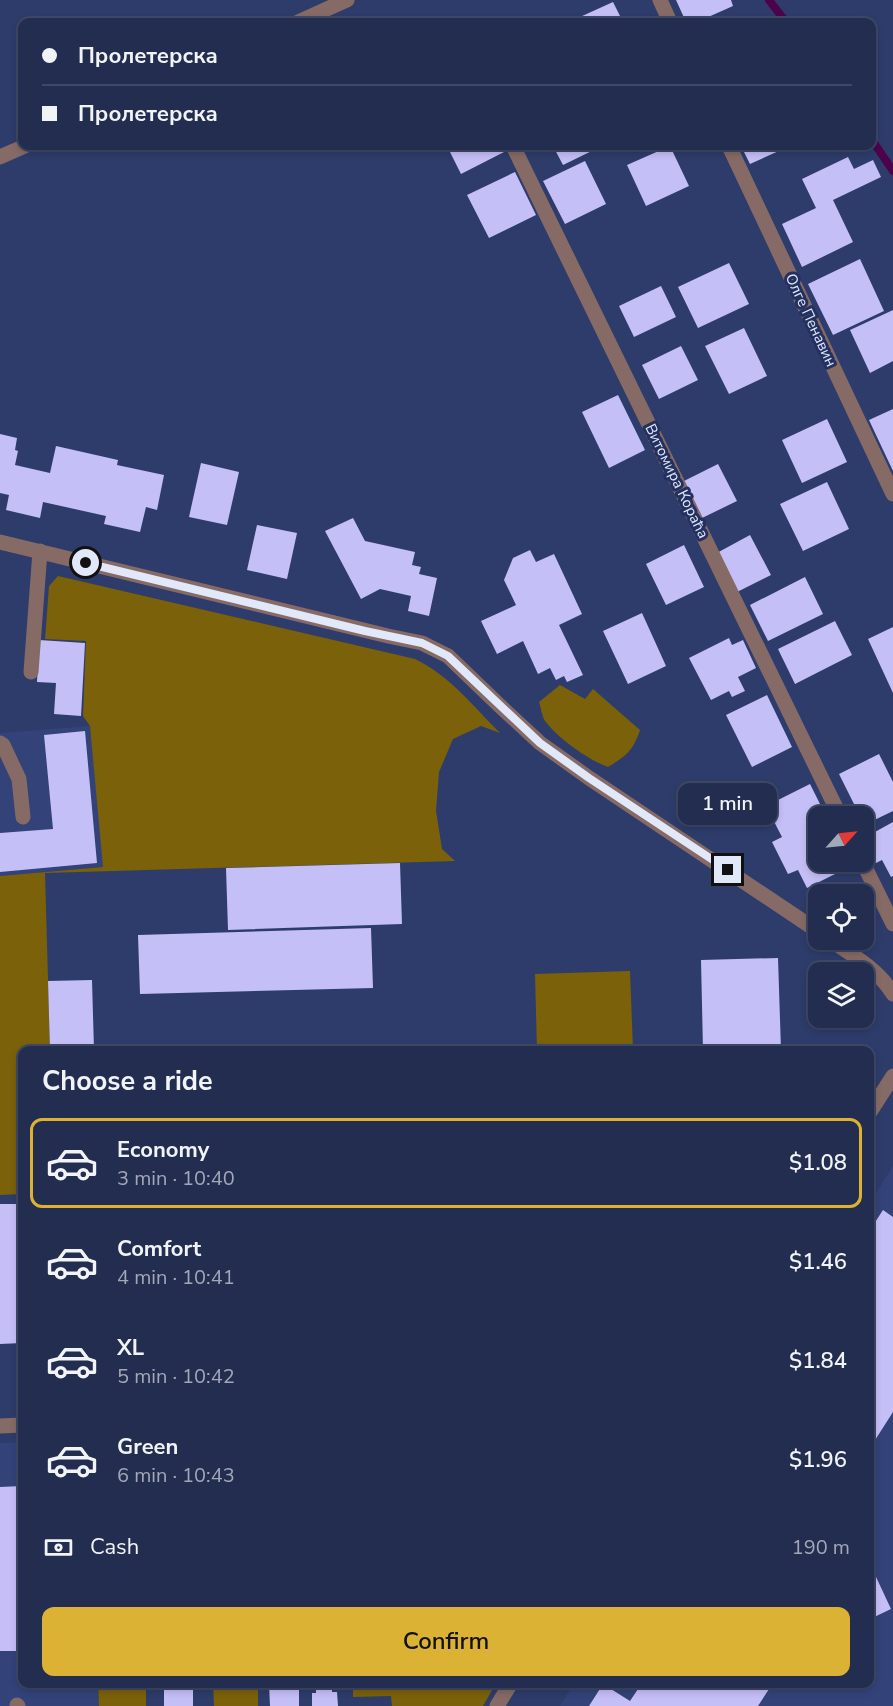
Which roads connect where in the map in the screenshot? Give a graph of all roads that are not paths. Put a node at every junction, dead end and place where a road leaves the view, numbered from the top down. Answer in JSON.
{"nodes":[{"id":1,"x":348,"y":0,"type":"edge"},
{"id":2,"x":660,"y":0,"type":"edge"},
{"id":3,"x":307,"y":18,"type":"edge"},
{"id":4,"x":668,"y":18,"type":"edge"},
{"id":5,"x":18,"y":149,"type":"edge"},
{"id":6,"x":515,"y":150,"type":"edge"},
{"id":7,"x":731,"y":150,"type":"edge"},
{"id":8,"x":0,"y":157,"type":"edge"},
{"id":9,"x":893,"y":494,"type":"edge"},
{"id":10,"x":0,"y":542,"type":"edge"},
{"id":11,"x":40,"y":551,"type":"junction"},
{"id":12,"x":31,"y":672,"type":"dead end"},
{"id":13,"x":0,"y":743,"type":"edge"},
{"id":14,"x":835,"y":806,"type":"edge"},
{"id":15,"x":23,"y":817,"type":"dead end"},
{"id":16,"x":867,"y":872,"type":"edge"},
{"id":17,"x":893,"y":924,"type":"edge"},
{"id":18,"x":808,"y":925,"type":"edge"},
{"id":19,"x":844,"y":950,"type":"edge"},
{"id":20,"x":893,"y":994,"type":"edge"},
{"id":21,"x":893,"y":1076,"type":"edge"},
{"id":22,"x":874,"y":1106,"type":"edge"},
{"id":23,"x":18,"y":1425,"type":"edge"},
{"id":24,"x":0,"y":1426,"type":"edge"},
{"id":25,"x":508,"y":1688,"type":"edge"},
{"id":26,"x":497,"y":1706,"type":"edge"}],
"edges":[{"from":1,"to":3,"type":"street"},
{"from":2,"to":4,"type":"street"},
{"from":5,"to":8,"type":"street"},
{"from":6,"to":14,"type":"street","name":"Витомира Кораћа"},
{"from":7,"to":9,"type":"street","name":"Олге Пенавин"},
{"from":10,"to":11,"type":"street"},
{"from":11,"to":12,"type":"street"},
{"from":11,"to":18,"type":"street"},
{"from":13,"to":15,"type":"street"},
{"from":16,"to":17,"type":"street"},
{"from":19,"to":20,"type":"street"},
{"from":21,"to":22,"type":"street"},
{"from":23,"to":24,"type":"street"},
{"from":25,"to":26,"type":"street"}]}
